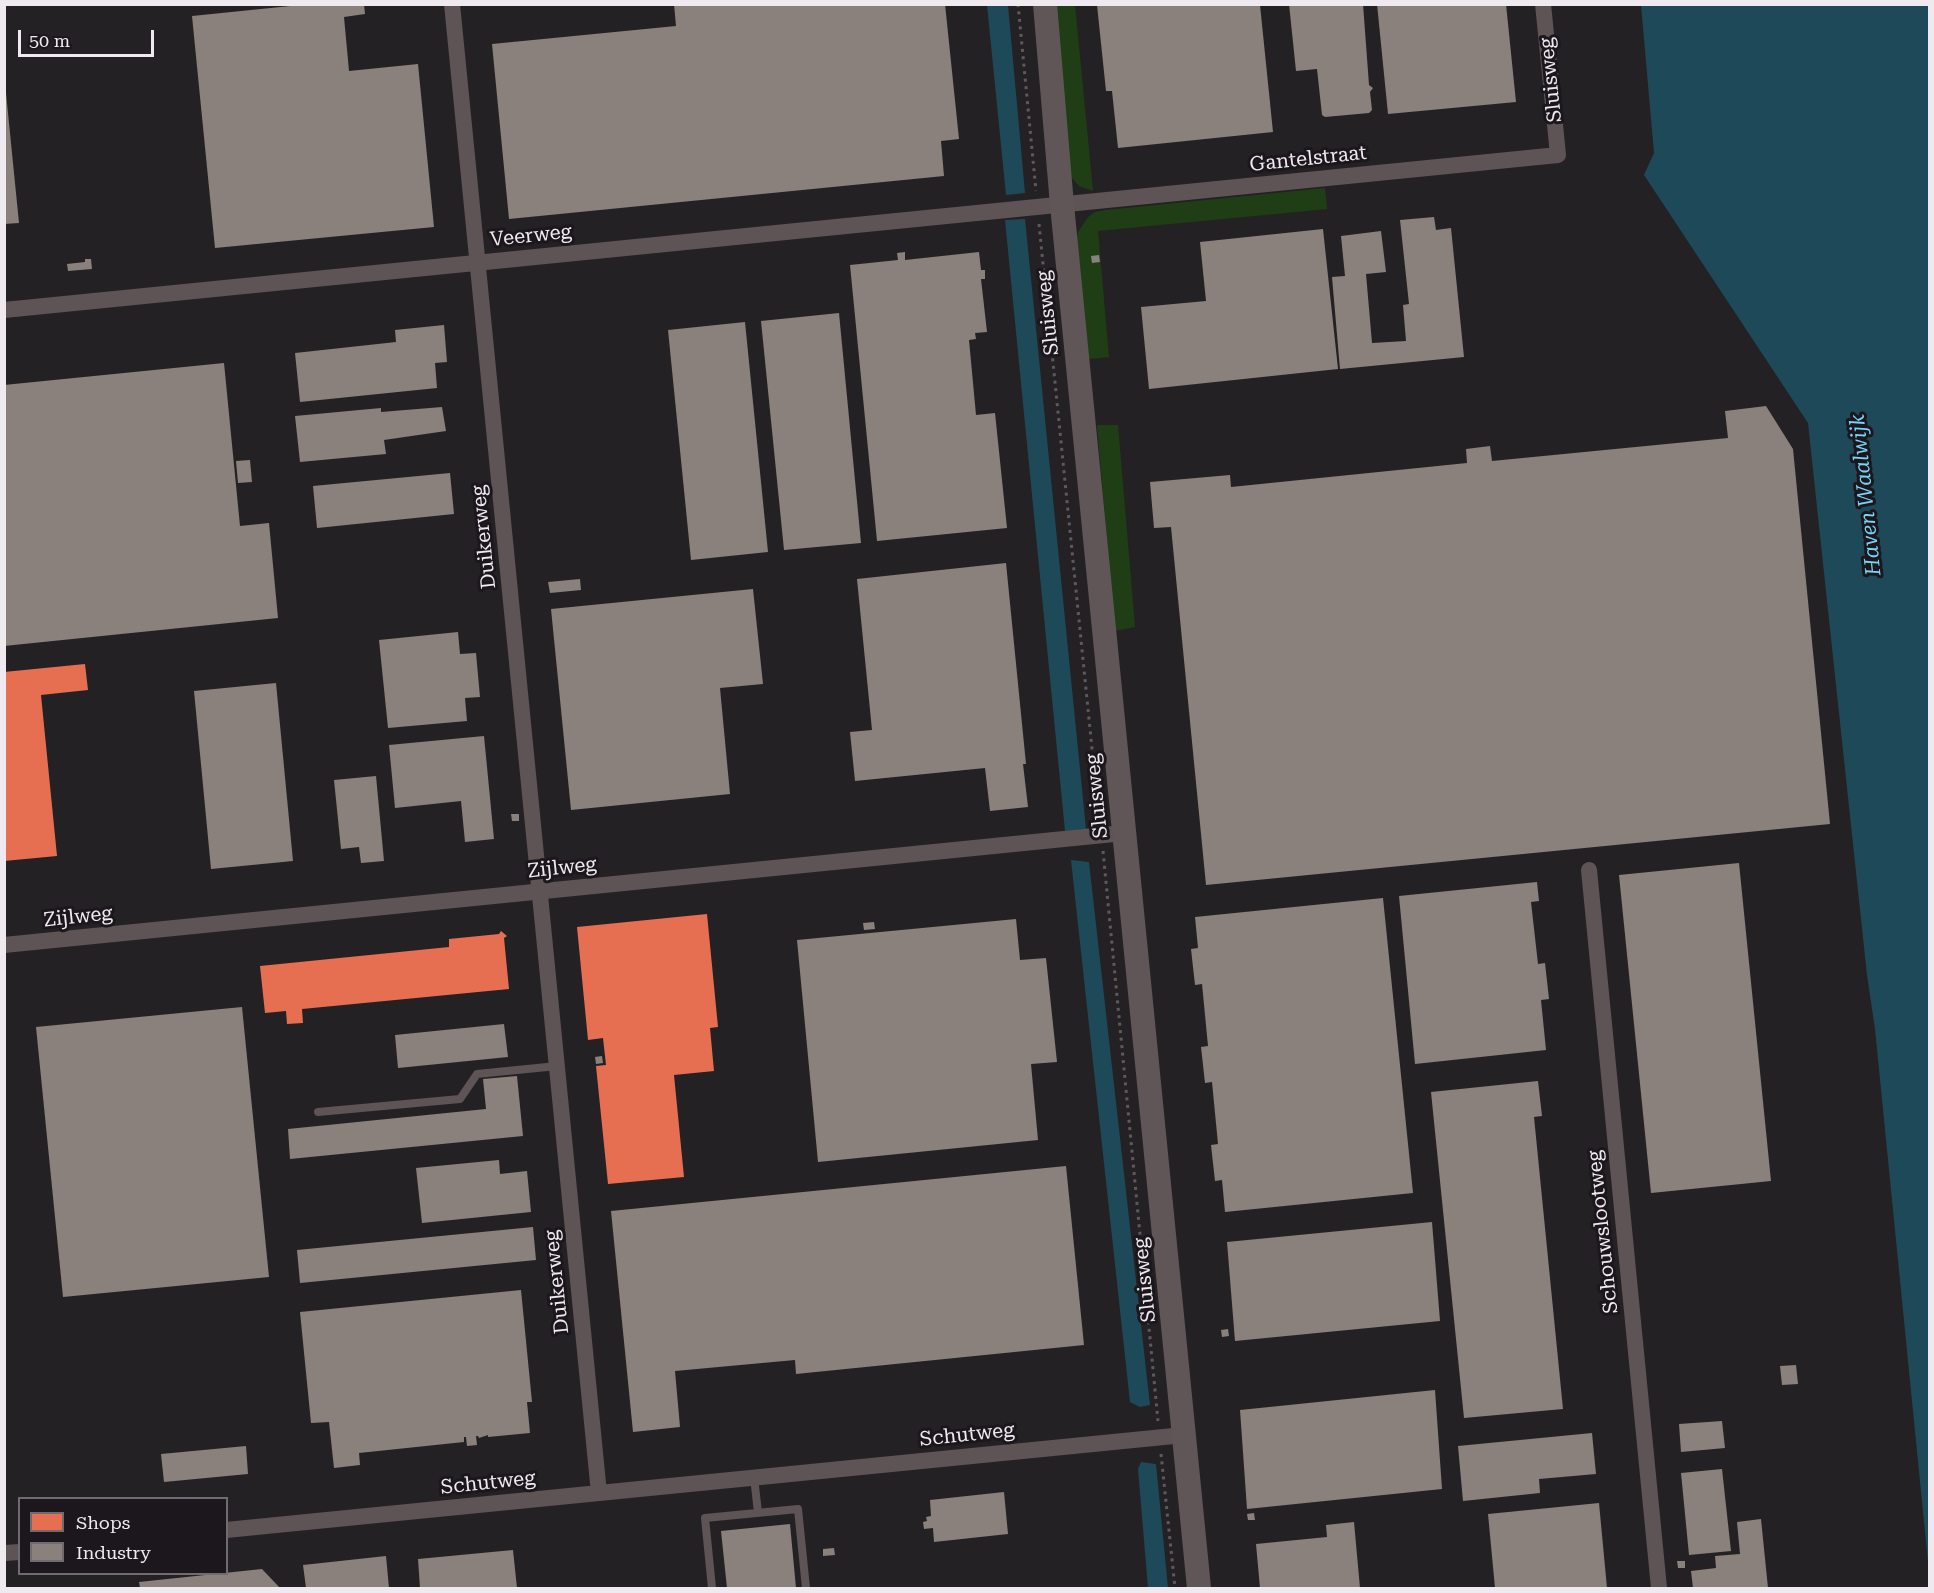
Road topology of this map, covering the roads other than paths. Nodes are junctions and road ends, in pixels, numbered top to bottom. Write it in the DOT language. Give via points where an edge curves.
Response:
graph roads {
  1 [pos="452,4"];
  2 [pos="1045,4"];
  3 [pos="1544,4"];
  4 [pos="1558,155"];
  5 [pos="1062,205"];
  6 [pos="478,262"];
  7 [pos="4,310"];
  8 [pos="1112,834"];
  9 [pos="1589,870"];
  10 [pos="540,891"];
  11 [pos="4,945"];
  12 [pos="557,1066"];
  13 [pos="318,1112"];
  14 [pos="1184,1435"];
  15 [pos="754,1477"];
  16 [pos="599,1493"];
  17 [pos="758,1513"];
  18 [pos="228,1530"];
  19 [pos="712,1588"];
  20 [pos="806,1588"];
  21 [pos="1199,1588"];
  22 [pos="1659,1588"];
  1 -- 6 [label="street, Duikerweg"];
  2 -- 5 [label="street, Sluisweg"];
  3 -- 4 [label="street, Sluisweg"];
  4 -- 5 [label="street, Gantelstraat"];
  5 -- 6 [label="street, Veerweg"];
  5 -- 8 [label="street, Sluisweg"];
  6 -- 7 [label="street, Veerweg"];
  6 -- 10 [label="street, Duikerweg"];
  8 -- 10 [label="street, Zijlweg"];
  8 -- 14 [label="street, Sluisweg"];
  9 -- 22 [label="street, Schouwslootweg"];
  10 -- 11 [label="street, Zijlweg"];
  10 -- 12 [label="street, Duikerweg"];
  12 -- 13 [label="lane" via="477,1074 460,1098"];
  12 -- 16 [label="street, Duikerweg"];
  14 -- 15 [label="street, Schutweg"];
  14 -- 21 [label="street, Sluisweg"];
  15 -- 16 [label="street, Schutweg"];
  15 -- 17 [label="lane"];
  16 -- 18 [label="street, Schutweg"];
  17 -- 19 [label="lane" via="705,1518"];
  17 -- 20 [label="lane" via="798,1509"];
}
